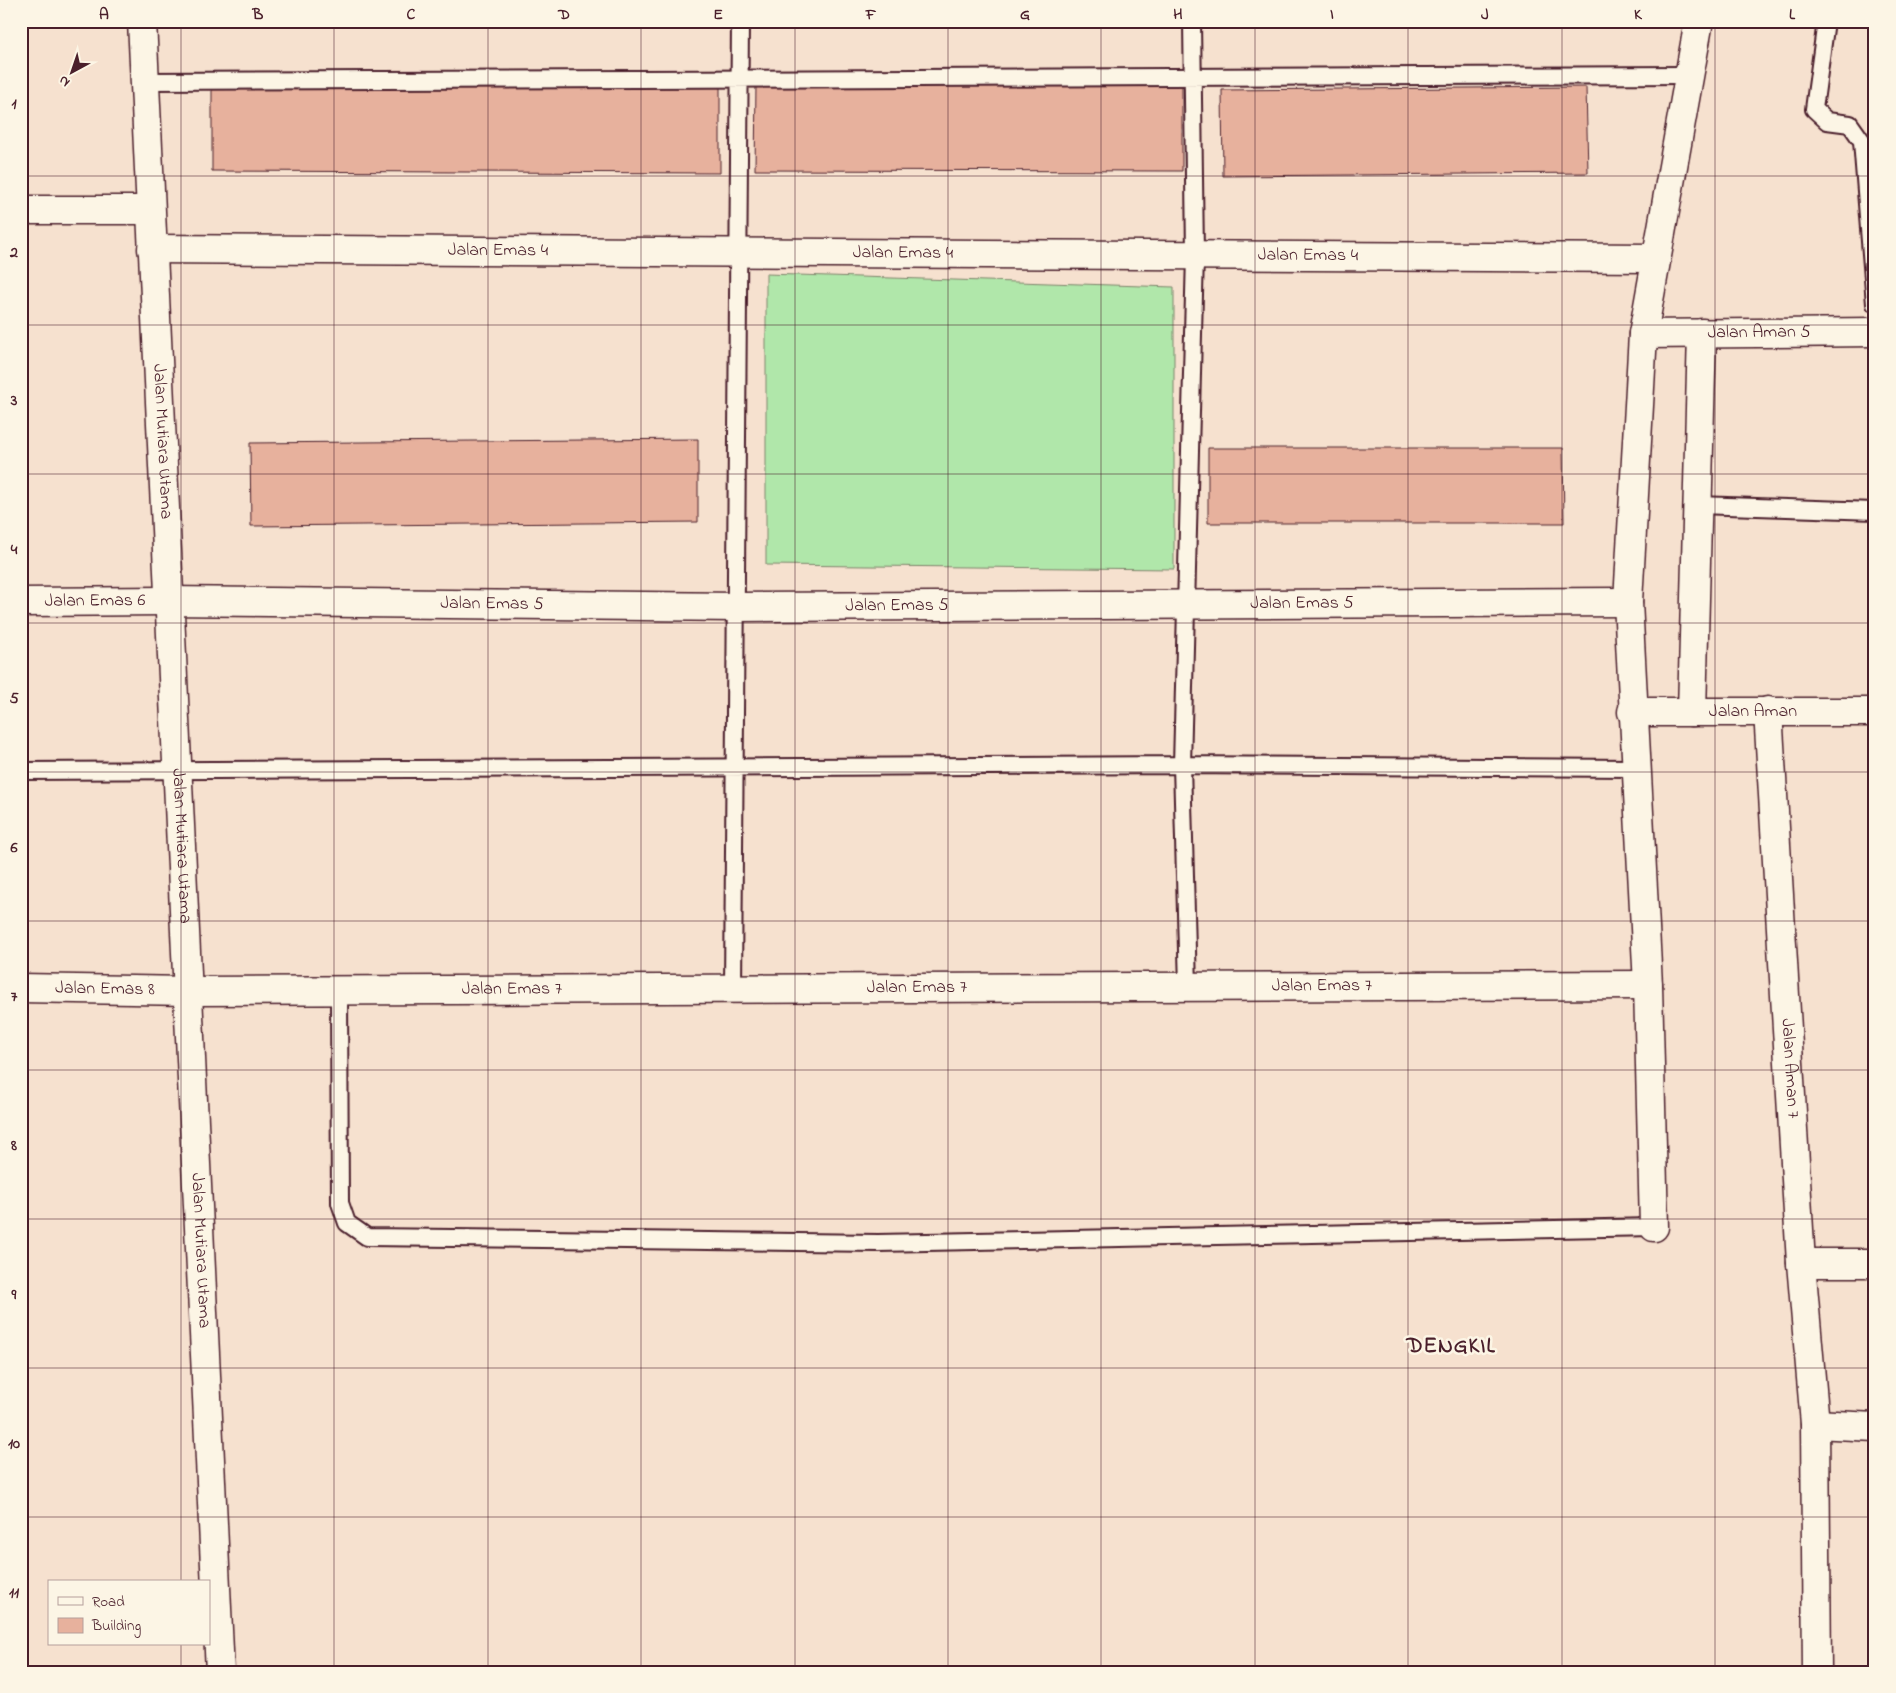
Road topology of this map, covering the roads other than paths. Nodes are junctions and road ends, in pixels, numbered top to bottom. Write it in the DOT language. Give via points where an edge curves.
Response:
graph roads {
  1 [pos="142,21"];
  2 [pos="740,21"];
  3 [pos="1192,21"];
  4 [pos="1699,21"];
  5 [pos="1826,21"];
  6 [pos="1689,75"];
  7 [pos="1192,77"];
  8 [pos="740,79"];
  9 [pos="145,81"];
  10 [pos="21,210"];
  11 [pos="150,210"];
  12 [pos="152,249"];
  13 [pos="740,252"];
  14 [pos="1195,255"];
  15 [pos="1655,258"];
  16 [pos="1875,304"];
  17 [pos="1875,332"];
  18 [pos="1702,333"];
  19 [pos="1643,334"];
  20 [pos="1698,505"];
  21 [pos="1875,511"];
  22 [pos="168,601"];
  23 [pos="21,602"];
  24 [pos="1628,602"];
  25 [pos="1186,605"];
  26 [pos="737,607"];
  27 [pos="1632,712"];
  28 [pos="1692,712"];
  29 [pos="1768,712"];
  30 [pos="1875,712"];
  31 [pos="1182,765"];
  32 [pos="735,768"];
  33 [pos="1635,768"];
  34 [pos="177,769"];
  35 [pos="21,771"];
  36 [pos="1648,985"];
  37 [pos="21,988"];
  38 [pos="1188,988"];
  39 [pos="733,990"];
  40 [pos="339,991"];
  41 [pos="188,992"];
  42 [pos="1654,1227"];
  43 [pos="1801,1263"];
  44 [pos="1875,1264"];
  45 [pos="1815,1424"];
  46 [pos="1875,1427"];
  47 [pos="220,1672"];
  48 [pos="1817,1672"];
  1 -- 9 [label="street, Jalan Mutiara Utama"];
  2 -- 8 [label="lane"];
  3 -- 7 [label="lane"];
  4 -- 6 [label="street"];
  5 -- 16 [label="lane" via="1814,109 1827,121 1850,124 1862,141"];
  6 -- 7 [label="lane"];
  6 -- 15 [label="street"];
  7 -- 8 [label="lane"];
  7 -- 14 [label="lane"];
  8 -- 9 [label="lane"];
  8 -- 13 [label="lane"];
  9 -- 11 [label="street, Jalan Mutiara Utama"];
  10 -- 11 [label="street"];
  11 -- 12 [label="street, Jalan Mutiara Utama"];
  12 -- 13 [label="street, Jalan Emas 4"];
  12 -- 22 [label="street, Jalan Mutiara Utama"];
  13 -- 14 [label="street, Jalan Emas 4"];
  13 -- 26 [label="lane"];
  14 -- 15 [label="street, Jalan Emas 4"];
  14 -- 25 [label="lane"];
  15 -- 19 [label="street"];
  17 -- 18 [label="street, Jalan Aman 5"];
  18 -- 19 [label="street, Jalan Aman 5"];
  18 -- 20 [label="street"];
  19 -- 24 [label="street"];
  20 -- 21 [label="lane"];
  20 -- 28 [label="street"];
  22 -- 23 [label="street, Jalan Emas 6"];
  22 -- 26 [label="street, Jalan Emas 5"];
  22 -- 34 [label="street, Jalan Mutiara Utama"];
  24 -- 25 [label="street, Jalan Emas 5"];
  24 -- 27 [label="street"];
  25 -- 26 [label="street, Jalan Emas 5"];
  25 -- 31 [label="lane"];
  26 -- 32 [label="lane"];
  27 -- 28 [label="street, Jalan Aman"];
  27 -- 33 [label="street"];
  28 -- 29 [label="street, Jalan Aman"];
  29 -- 30 [label="street, Jalan Aman"];
  29 -- 43 [label="street, Jalan Aman 7"];
  31 -- 32 [label="lane"];
  31 -- 33 [label="lane"];
  31 -- 38 [label="lane"];
  32 -- 34 [label="lane"];
  32 -- 39 [label="lane"];
  33 -- 36 [label="street"];
  34 -- 35 [label="lane"];
  34 -- 41 [label="street, Jalan Mutiara Utama"];
  36 -- 38 [label="street, Jalan Emas 7"];
  36 -- 42 [label="street"];
  37 -- 41 [label="street, Jalan Emas 8"];
  38 -- 39 [label="street, Jalan Emas 7"];
  39 -- 40 [label="street, Jalan Emas 7"];
  40 -- 41 [label="street, Jalan Emas 7"];
  40 -- 42 [label="lane" via="340,1203 347,1223 367,1237 878,1243"];
  41 -- 47 [label="street, Jalan Mutiara Utama"];
  43 -- 44 [label="street"];
  43 -- 45 [label="street, Jalan Aman 7"];
  45 -- 46 [label="street"];
  45 -- 48 [label="street, Jalan Aman 7"];
}
